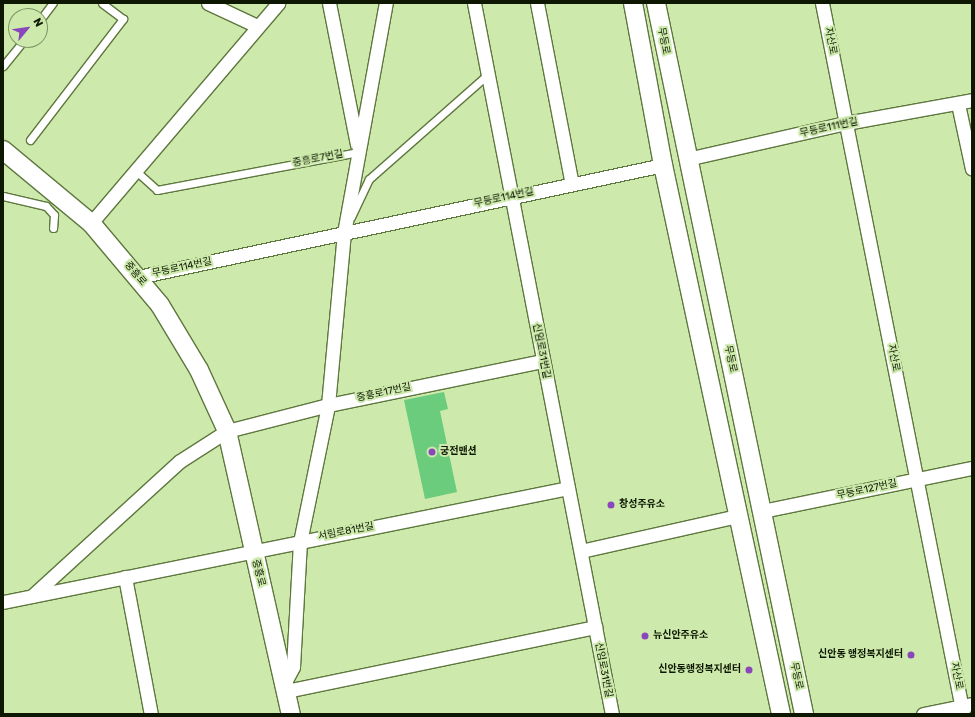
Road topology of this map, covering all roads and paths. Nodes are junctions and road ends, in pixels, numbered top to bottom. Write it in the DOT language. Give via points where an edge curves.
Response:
graph roads {
  1 [pos="102,3"];
  2 [pos="208,3"];
  3 [pos="278,3"];
  4 [pos="329,3"];
  5 [pos="386,3"];
  6 [pos="474,3"];
  7 [pos="537,3"];
  8 [pos="633,3"];
  9 [pos="656,3"];
  10 [pos="822,3"];
  11 [pos="257,26"];
  12 [pos="18,48"];
  13 [pos="3,66"];
  14 [pos="488,74"];
  15 [pos="972,100"];
  16 [pos="958,104"];
  17 [pos="846,123"];
  18 [pos="30,140"];
  19 [pos="3,150"];
  20 [pos="358,152"];
  21 [pos="687,160"];
  22 [pos="664,165"];
  23 [pos="972,168"];
  24 [pos="136,171"];
  25 [pos="572,184"];
  26 [pos="3,196"];
  27 [pos="512,196"];
  28 [pos="91,223"];
  29 [pos="53,228"];
  30 [pos="344,233"];
  31 [pos="138,277"];
  32 [pos="543,361"];
  33 [pos="328,405"];
  34 [pos="227,431"];
  35 [pos="972,468"];
  36 [pos="917,479"];
  37 [pos="568,488"];
  38 [pos="762,512"];
  39 [pos="737,516"];
  40 [pos="300,542"];
  41 [pos="253,551"];
  42 [pos="581,551"];
  43 [pos="125,577"];
  44 [pos="32,596"];
  45 [pos="3,602"];
  46 [pos="595,627"];
  47 [pos="285,686"];
  48 [pos="966,708"];
  49 [pos="151,714"];
  50 [pos="291,714"];
  51 [pos="612,714"];
  52 [pos="781,714"];
  53 [pos="804,714"];
  54 [pos="923,714"];
  1 -- 18 [label="lane" via="123,19"];
  2 -- 11 [label="street"];
  3 -- 11 [label="street"];
  4 -- 20 [label="street"];
  5 -- 20 [label="street"];
  6 -- 14 [label="street, 신임로31번길"];
  7 -- 25 [label="street"];
  8 -- 22 [label="street"];
  9 -- 21 [label="street, 무등로"];
  10 -- 17 [label="street, 자산로"];
  11 -- 24 [label="street"];
  12 -- 13 [label="lane"];
  14 -- 27 [label="street, 신임로31번길"];
  14 -- 30 [label="lane" via="369,179"];
  15 -- 16 [label="street, 무등로111번길"];
  16 -- 17 [label="street, 무등로111번길"];
  16 -- 23 [label="street"];
  17 -- 21 [label="street, 무등로111번길"];
  17 -- 36 [label="street, 자산로"];
  19 -- 28 [label="street, 중흥로"];
  20 -- 24 [label="lane, 중흥로7번길" via="157,190"];
  20 -- 30 [label="street"];
  21 -- 38 [label="street, 무등로"];
  22 -- 25 [label="street, 무등로114번길"];
  22 -- 39 [label="street"];
  24 -- 28 [label="street"];
  25 -- 27 [label="street, 무등로114번길"];
  26 -- 29 [label="lane" via="46,206 54,215"];
  27 -- 30 [label="street, 무등로114번길"];
  27 -- 32 [label="street, 신임로31번길"];
  28 -- 31 [label="street, 중흥로"];
  30 -- 31 [label="street, 무등로114번길"];
  30 -- 33 [label="street"];
  31 -- 34 [label="street, 중흥로" via="184,342"];
  32 -- 33 [label="street, 중흥로17번길"];
  32 -- 37 [label="street, 신임로31번길"];
  33 -- 34 [label="street, 중흥로17번길"];
  33 -- 40 [label="street"];
  34 -- 41 [label="street, 중흥로"];
  34 -- 44 [label="street" via="180,461"];
  35 -- 36 [label="street, 무등로127번길"];
  36 -- 38 [label="street, 무등로127번길"];
  36 -- 48 [label="street, 자산로"];
  37 -- 40 [label="street, 서림로81번길"];
  37 -- 42 [label="street, 신임로31번길"];
  38 -- 53 [label="street, 무등로"];
  39 -- 42 [label="street"];
  39 -- 52 [label="street"];
  40 -- 41 [label="street, 서림로81번길"];
  40 -- 47 [label="street" via="293,667"];
  41 -- 43 [label="street, 서림로81번길"];
  41 -- 47 [label="street, 중흥로"];
  42 -- 46 [label="street, 신임로31번길"];
  43 -- 44 [label="street, 서림로81번길"];
  43 -- 49 [label="street"];
  44 -- 45 [label="street, 서림로81번길"];
  46 -- 47 [label="street" via="434,660"];
  46 -- 51 [label="street, 신임로31번길"];
  47 -- 50 [label="street, 중흥로"];
  48 -- 54 [label="street"];
}
